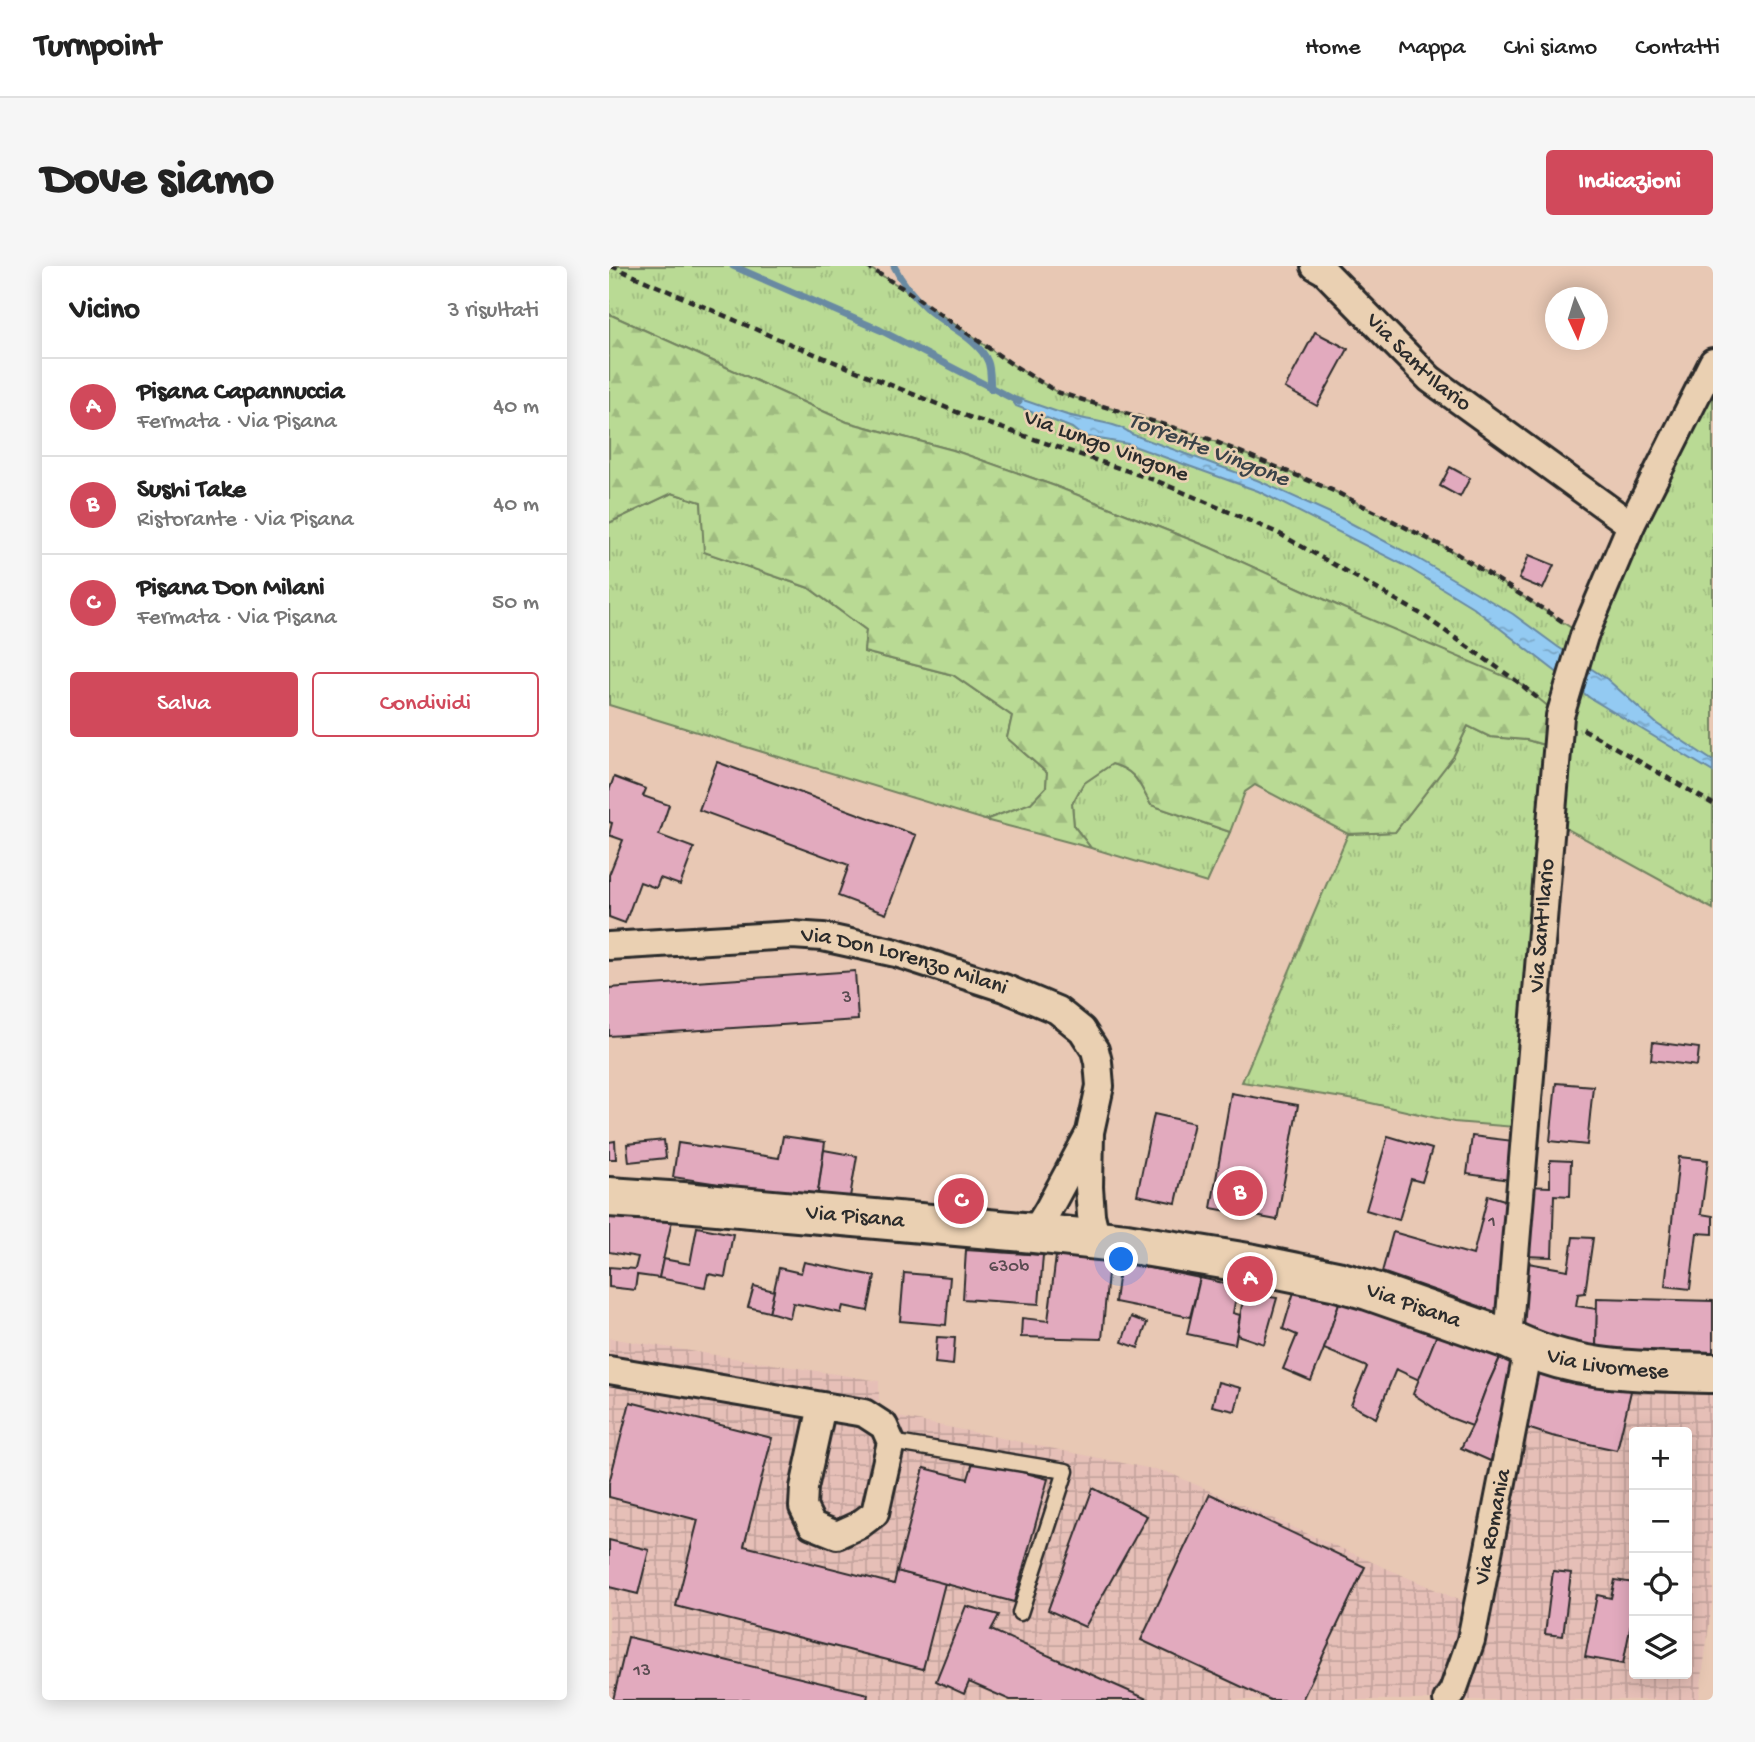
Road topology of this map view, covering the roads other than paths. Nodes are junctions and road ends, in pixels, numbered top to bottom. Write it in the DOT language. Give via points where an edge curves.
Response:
graph roads {
  1 [pos="1315,266"];
  2 [pos="1713,362"];
  3 [pos="1631,525"];
  4 [pos="609,946"];
  5 [pos="1090,1132"];
  6 [pos="609,1198"];
  7 [pos="1034,1233"];
  8 [pos="1097,1240"];
  9 [pos="1518,1344"];
  10 [pos="609,1370"];
  11 [pos="1713,1373"];
  12 [pos="822,1406"];
  13 [pos="891,1442"];
  14 [pos="1020,1613"];
  15 [pos="1447,1700"];
  1 -- 3 [label="street, Via Sant'Ilario" via="1430,379"];
  2 -- 3 [label="street, Via Sant'Ilario"];
  3 -- 9 [label="street, Via Sant'Ilario" via="1584,636 1560,716"];
  4 -- 5 [label="street, Via Don Lorenzo Milani" via="823,937 896,953 1004,988 1058,1010 1090,1040 1100,1086"];
  5 -- 7 [label="street, Via Don Lorenzo Milani"];
  5 -- 8 [label="street, Via Don Lorenzo Milani" via="1089,1201"];
  6 -- 7 [label="main road, Via Pisana"];
  7 -- 8 [label="main road, Via Pisana"];
  8 -- 9 [label="main road, Via Pisana" via="1308,1274 1368,1290"];
  9 -- 11 [label="main road, Via Livornese" via="1568,1362 1606,1368"];
  9 -- 15 [label="street, Via Romania" via="1471,1640"];
  10 -- 12 [label="street"];
  12 -- 13 [label="street" via="864,1413 884,1426"];
  12 -- 13 [label="street" via="803,1488 803,1507 811,1525 837,1535 875,1513"];
  13 -- 14 [label="lane" via="1066,1471"];
}
